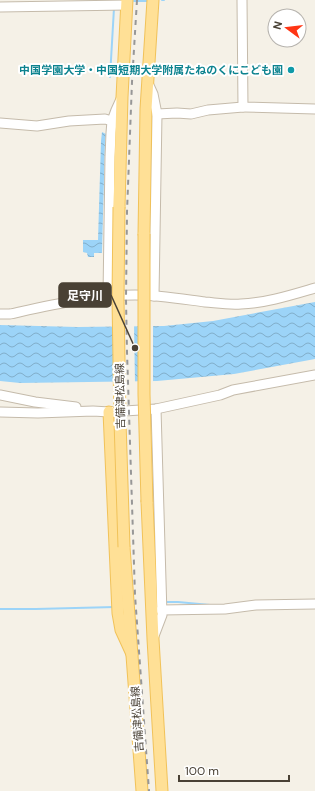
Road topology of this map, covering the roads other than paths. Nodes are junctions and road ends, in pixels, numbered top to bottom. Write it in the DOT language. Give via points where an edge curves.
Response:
graph roads {
  1 [pos="153,0"];
  2 [pos="242,0"];
  3 [pos="120,4"];
  4 [pos="0,7"];
  5 [pos="148,83"];
  6 [pos="122,98"];
  7 [pos="243,107"];
  8 [pos="315,109"];
  9 [pos="157,114"];
  10 [pos="112,121"];
  11 [pos="0,124"];
  12 [pos="315,288"];
  13 [pos="108,296"];
  14 [pos="154,296"];
  15 [pos="0,314"];
  16 [pos="315,375"];
  17 [pos="0,395"];
  18 [pos="156,409"];
  19 [pos="93,411"];
  20 [pos="0,412"];
  21 [pos="109,412"];
  22 [pos="315,604"];
  23 [pos="162,610"];
  24 [pos="152,639"];
  25 [pos="132,654"];
  26 [pos="142,791"];
  27 [pos="162,791"];
  1 -- 5 [label="main road, 吉備津松島線"];
  2 -- 7 [label="street"];
  3 -- 4 [label="street"];
  3 -- 6 [label="main road, 吉備津松島線"];
  5 -- 9 [label="street"];
  5 -- 24 [label="main road, 吉備津松島線, bridge" via="144,378"];
  6 -- 10 [label="street"];
  6 -- 25 [label="main road, 吉備津松島線, bridge" via="118,314 124,547"];
  7 -- 8 [label="street"];
  7 -- 9 [label="street" via="192,114"];
  9 -- 14 [label="street"];
  10 -- 11 [label="street" via="70,121 37,126"];
  10 -- 13 [label="street"];
  12 -- 14 [label="street" via="264,302 240,304"];
  13 -- 14 [label="street"];
  13 -- 15 [label="street"];
  16 -- 18 [label="street" via="232,390"];
  17 -- 19 [label="street" via="76,406"];
  18 -- 21 [label="street"];
  18 -- 23 [label="street"];
  19 -- 20 [label="street"];
  19 -- 21 [label="street"];
  21 -- 25 [label="main road" via="118,613"];
  22 -- 23 [label="street"];
  23 -- 24 [label="street"];
  24 -- 27 [label="main road, 吉備津松島線"];
  25 -- 26 [label="main road, 吉備津松島線"];
}
